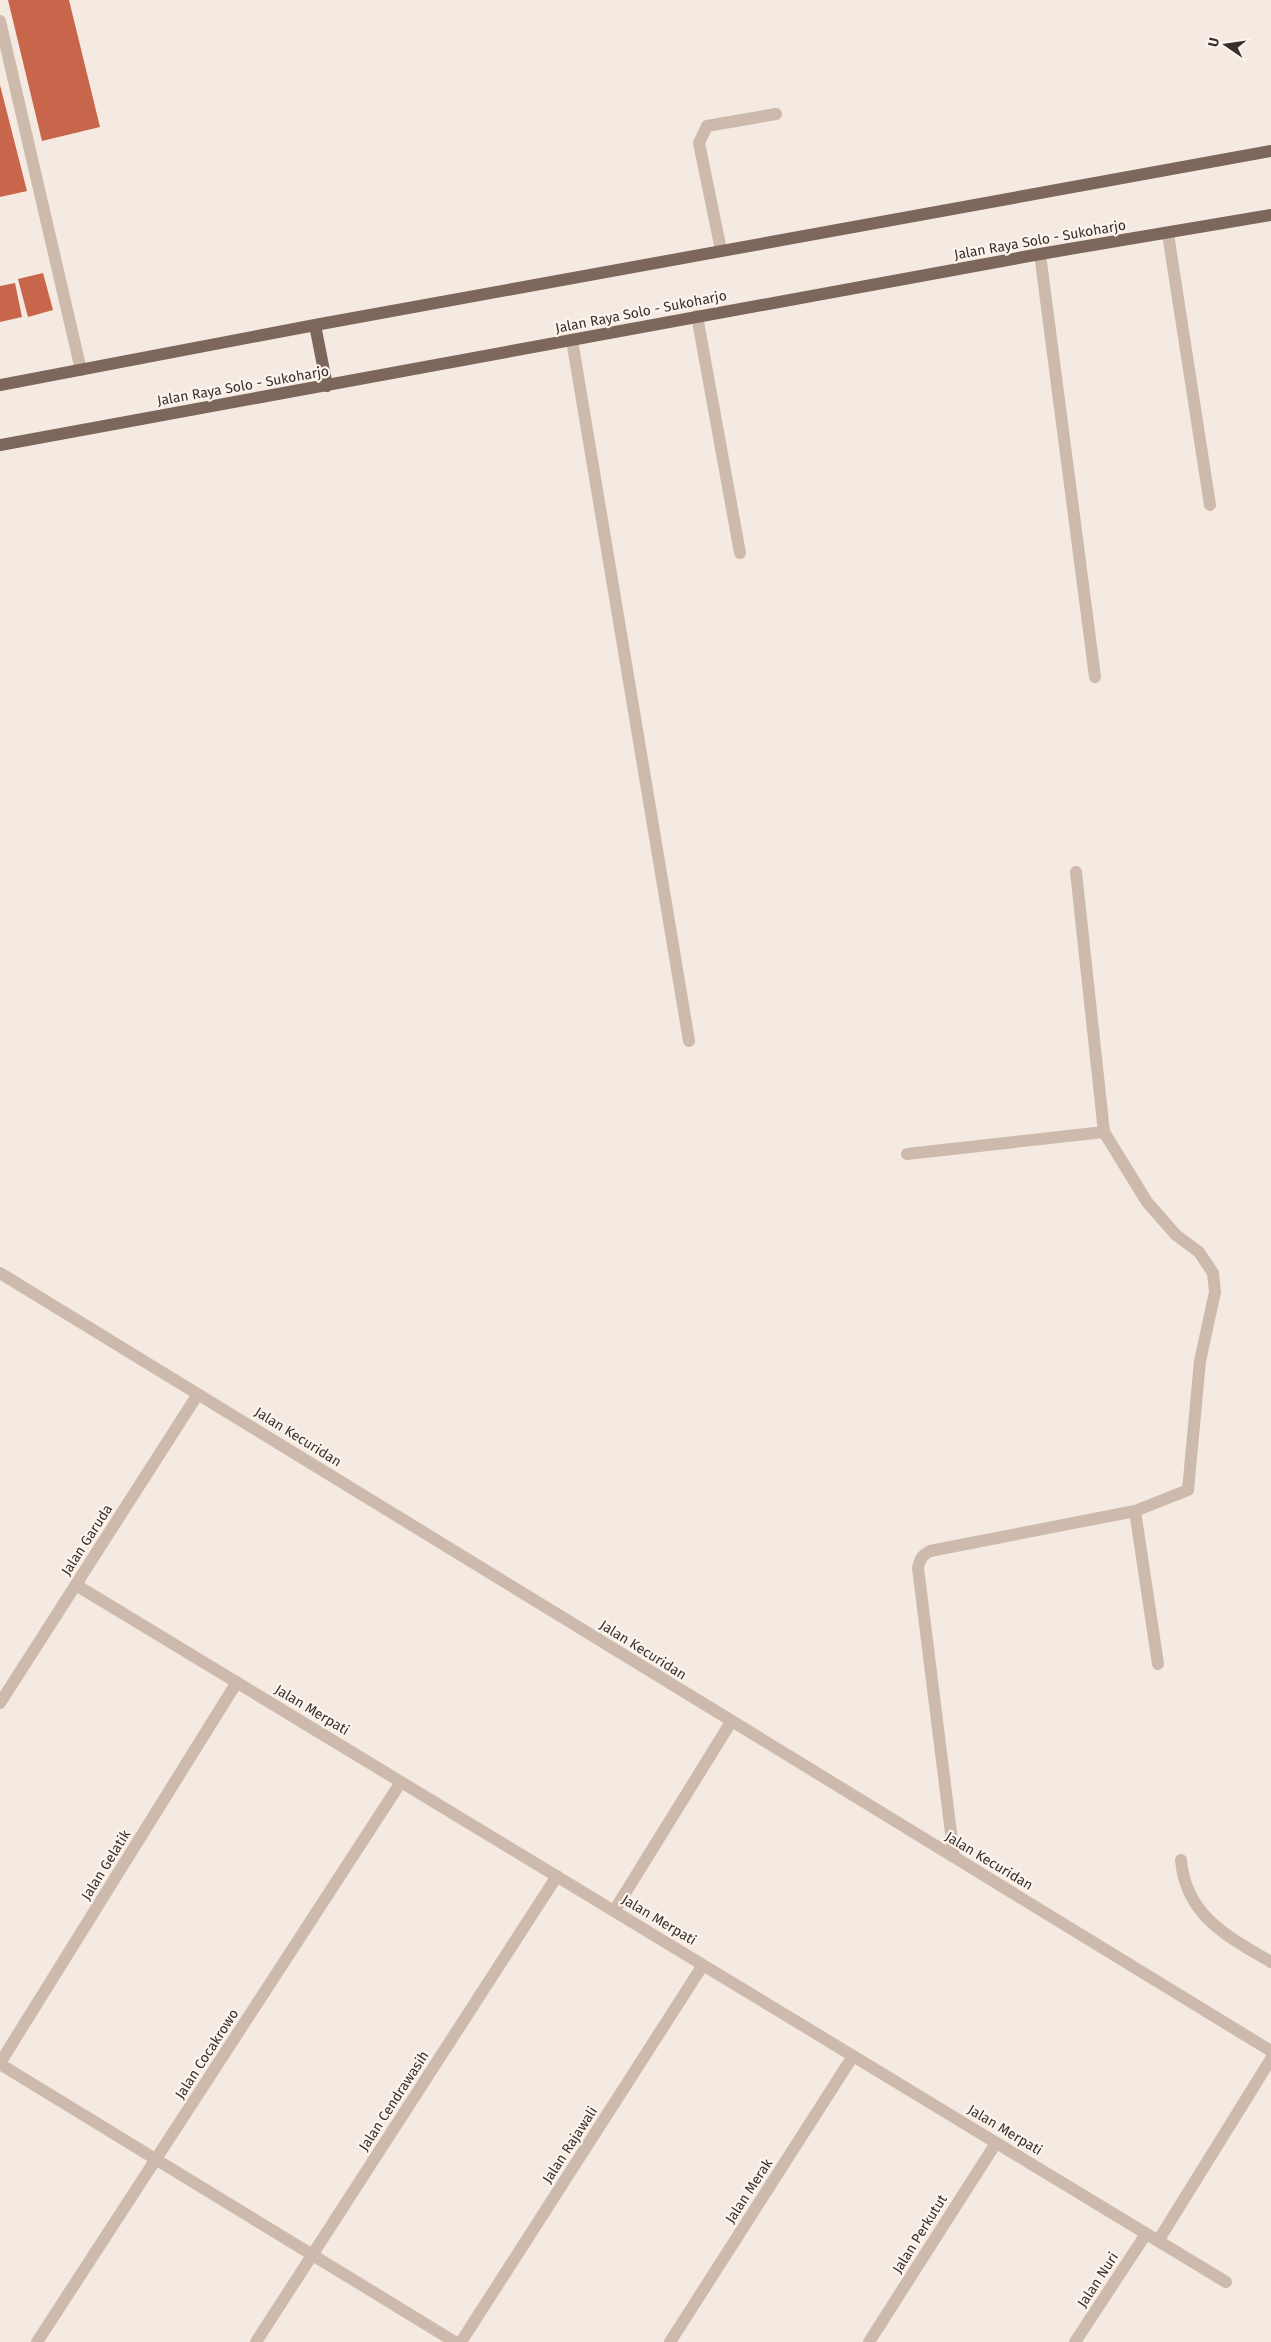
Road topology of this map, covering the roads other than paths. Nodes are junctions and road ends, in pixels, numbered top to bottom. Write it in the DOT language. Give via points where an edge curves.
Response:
graph roads {
  1 [pos="0,20"];
  2 [pos="776,114"];
  3 [pos="1271,151"];
  4 [pos="1271,215"];
  5 [pos="1168,234"];
  6 [pos="721,250"];
  7 [pos="1040,254"];
  8 [pos="697,316"];
  9 [pos="315,325"];
  10 [pos="572,340"];
  11 [pos="81,370"];
  12 [pos="0,385"];
  13 [pos="327,386"];
  14 [pos="0,445"];
  15 [pos="1210,505"];
  16 [pos="740,553"];
  17 [pos="1095,677"];
  18 [pos="1076,872"];
  19 [pos="690,1041"];
  20 [pos="1104,1132"];
  21 [pos="907,1154"];
  22 [pos="0,1272"];
  23 [pos="198,1394"];
  24 [pos="1135,1511"];
  25 [pos="76,1585"];
  26 [pos="1158,1664"];
  27 [pos="238,1682"];
  28 [pos="0,1703"];
  29 [pos="732,1722"];
  30 [pos="401,1782"];
  31 [pos="954,1857"];
  32 [pos="1181,1860"];
  33 [pos="557,1876"];
  34 [pos="614,1911"];
  35 [pos="1271,1962"];
  36 [pos="703,1965"];
  37 [pos="1271,2051"];
  38 [pos="853,2056"];
  39 [pos="1271,2059"];
  40 [pos="0,2064"];
  41 [pos="996,2142"];
  42 [pos="156,2159"];
  43 [pos="1146,2234"];
  44 [pos="1158,2241"];
  45 [pos="313,2255"];
  46 [pos="1226,2282"];
  47 [pos="36,2342"];
  48 [pos="256,2342"];
  49 [pos="454,2342"];
  50 [pos="461,2342"];
  51 [pos="670,2342"];
  52 [pos="869,2342"];
  53 [pos="1076,2342"];
  1 -- 11 [label="street"];
  2 -- 6 [label="street" via="706,126 698,143"];
  3 -- 6 [label="main road"];
  4 -- 5 [label="main road, Jalan Raya Solo - Sukoharjo"];
  5 -- 7 [label="main road, Jalan Raya Solo - Sukoharjo"];
  5 -- 15 [label="street"];
  6 -- 9 [label="main road"];
  7 -- 8 [label="main road, Jalan Raya Solo - Sukoharjo"];
  7 -- 17 [label="street"];
  8 -- 10 [label="main road, Jalan Raya Solo - Sukoharjo"];
  8 -- 16 [label="street"];
  9 -- 11 [label="main road"];
  9 -- 13 [label="main road"];
  10 -- 13 [label="main road, Jalan Raya Solo - Sukoharjo"];
  10 -- 19 [label="street"];
  11 -- 12 [label="main road"];
  13 -- 14 [label="main road, Jalan Raya Solo - Sukoharjo"];
  18 -- 20 [label="street"];
  20 -- 21 [label="street"];
  20 -- 24 [label="street" via="1146,1202 1176,1235 1199,1252 1213,1273 1215,1292 1200,1361 1188,1490"];
  22 -- 23 [label="street, Jalan Kecuridan"];
  23 -- 25 [label="street, Jalan Garuda"];
  23 -- 29 [label="street, Jalan Kecuridan"];
  24 -- 26 [label="street"];
  24 -- 31 [label="street" via="930,1551 919,1562"];
  25 -- 27 [label="street, Jalan Merpati"];
  25 -- 28 [label="street, Jalan Garuda"];
  27 -- 30 [label="street, Jalan Merpati"];
  27 -- 40 [label="street, Jalan Gelatik"];
  29 -- 31 [label="street, Jalan Kecuridan"];
  29 -- 34 [label="street"];
  30 -- 33 [label="street, Jalan Merpati"];
  30 -- 42 [label="street, Jalan Cocakrowo"];
  31 -- 37 [label="street, Jalan Kecuridan"];
  32 -- 35 [label="street" via="1189,1897 1213,1926"];
  33 -- 34 [label="street, Jalan Merpati"];
  33 -- 45 [label="street, Jalan Cendrawasih"];
  34 -- 36 [label="street, Jalan Merpati"];
  36 -- 38 [label="street, Jalan Merpati"];
  36 -- 50 [label="street, Jalan Rajawali"];
  38 -- 41 [label="street, Jalan Merpati"];
  38 -- 51 [label="street, Jalan Merak"];
  39 -- 44 [label="street"];
  40 -- 42 [label="street"];
  41 -- 43 [label="street, Jalan Merpati"];
  41 -- 52 [label="street, Jalan Perkutut"];
  42 -- 45 [label="street"];
  42 -- 47 [label="street, Jalan Cocakrowo"];
  43 -- 44 [label="street, Jalan Merpati"];
  43 -- 53 [label="street, Jalan Nuri"];
  44 -- 46 [label="street, Jalan Merpati"];
  45 -- 48 [label="street, Jalan Cendrawasih"];
  45 -- 49 [label="street"];
}
